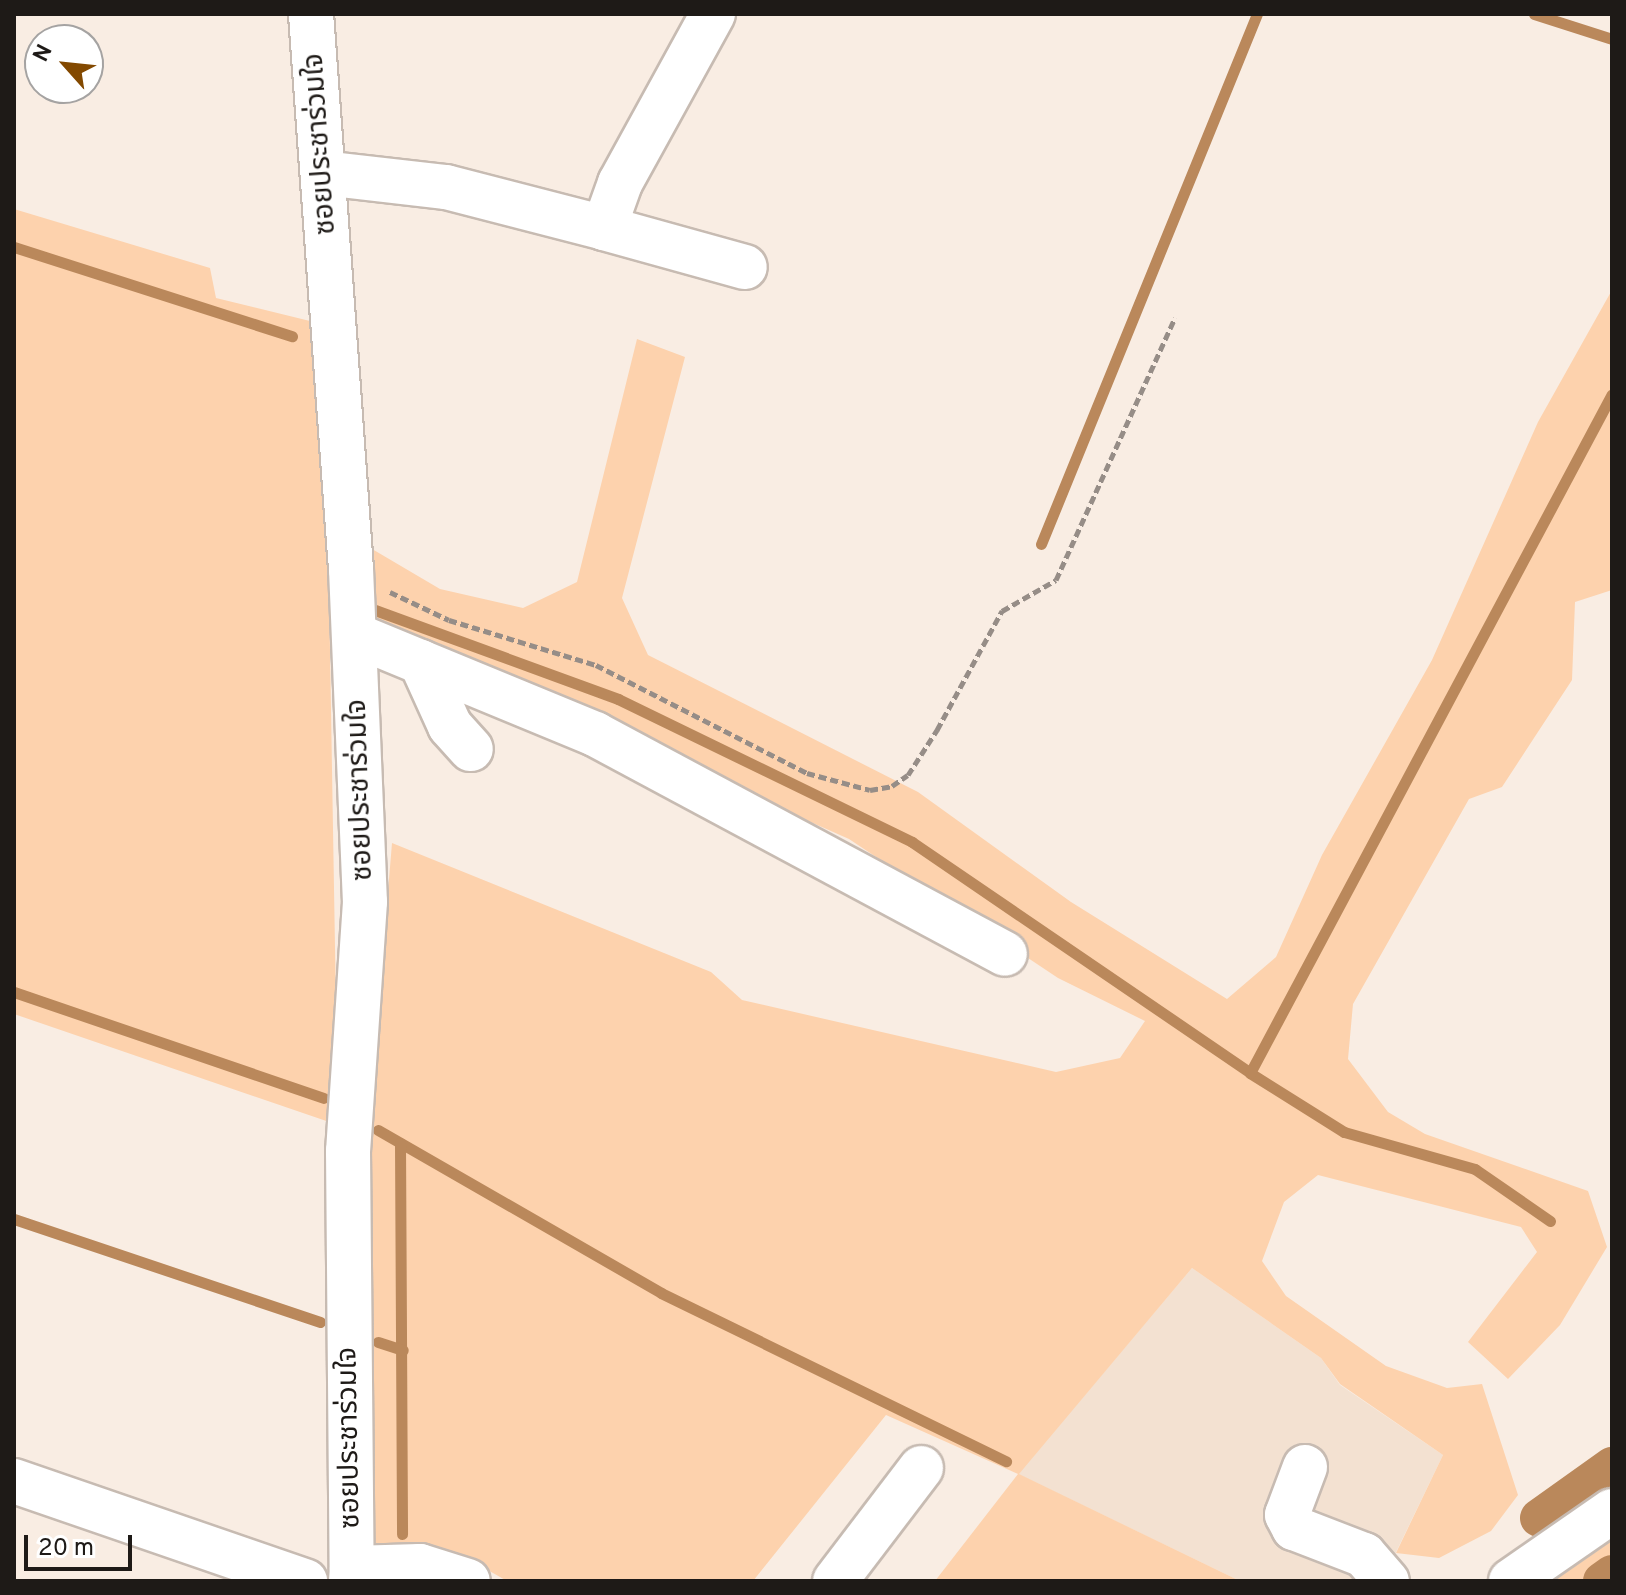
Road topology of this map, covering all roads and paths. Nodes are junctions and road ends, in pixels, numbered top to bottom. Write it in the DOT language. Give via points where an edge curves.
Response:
graph roads {
  1 [pos="311,14"];
  2 [pos="713,14"];
  3 [pos="323,173"];
  4 [pos="604,228"];
  5 [pos="745,267"];
  6 [pos="1175,318"];
  7 [pos="351,569"];
  8 [pos="355,635"];
  9 [pos="421,662"];
  10 [pos="471,749"];
  11 [pos="1005,954"];
  12 [pos="1305,1467"];
  13 [pos="921,1468"];
  14 [pos="14,1481"];
  15 [pos="1612,1511"];
  16 [pos="352,1574"];
  17 [pos="305,1581"];
  18 [pos="468,1581"];
  19 [pos="835,1581"];
  20 [pos="1387,1581"];
  21 [pos="1511,1581"];
  1 -- 3 [label="street, ซอยประชาร่วมใจ"];
  2 -- 4 [label="street" via="627,169"];
  3 -- 4 [label="street" via="446,187"];
  3 -- 7 [label="street, ซอยประชาร่วมใจ"];
  4 -- 5 [label="street"];
  6 -- 7 [label="path" via="1056,580 1002,611 937,730 908,775 892,786 870,790 807,773 596,665 449,620"];
  7 -- 8 [label="street, ซอยประชาร่วมใจ"];
  8 -- 9 [label="street"];
  8 -- 16 [label="street, ซอยประชาร่วมใจ" via="365,902 348,1151"];
  9 -- 10 [label="street" via="450,726"];
  9 -- 11 [label="street" via="595,734"];
  12 -- 20 [label="street" via="1287,1515 1294,1528 1364,1555"];
  13 -- 19 [label="street"];
  14 -- 17 [label="street"];
  15 -- 21 [label="street"];
  16 -- 18 [label="street" via="420,1566"];
}
